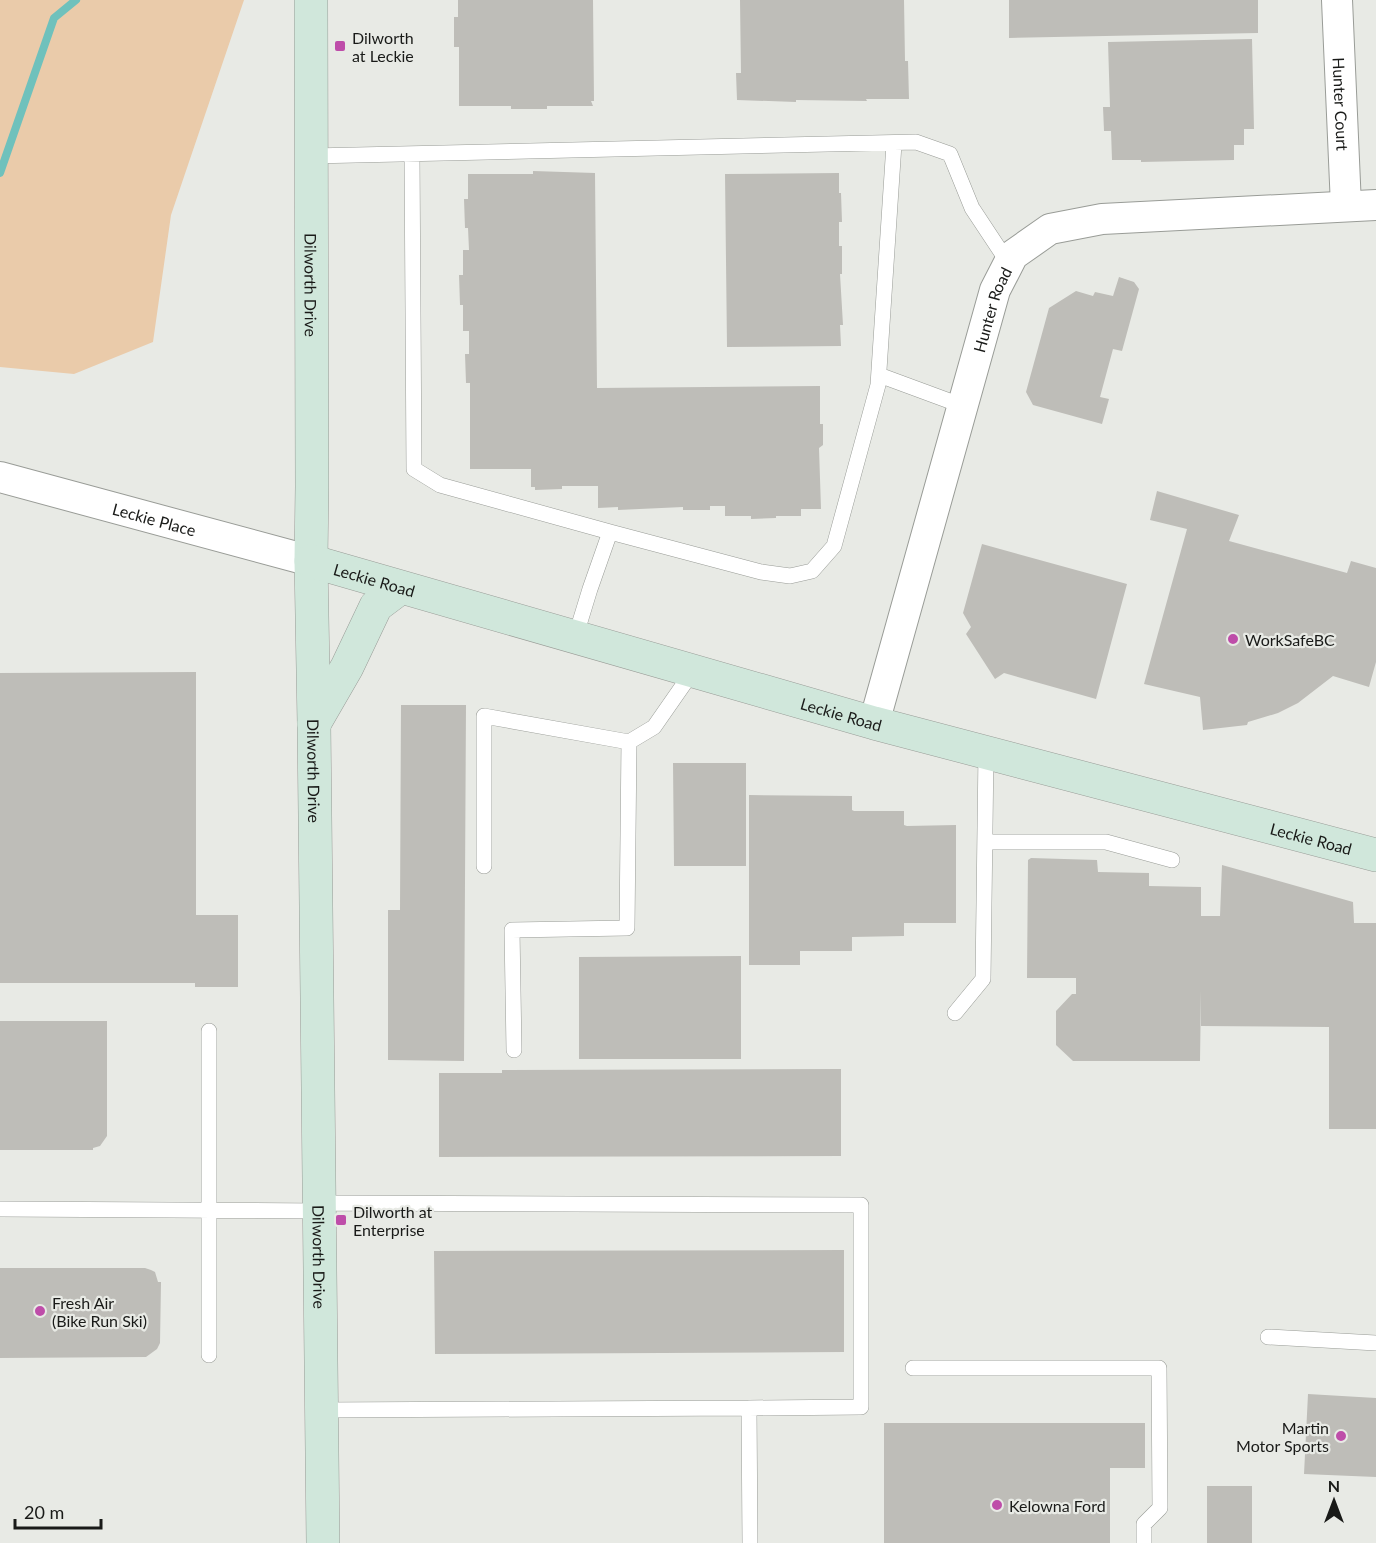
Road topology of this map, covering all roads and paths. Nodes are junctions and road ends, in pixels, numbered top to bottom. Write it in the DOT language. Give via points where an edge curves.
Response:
graph roads {
  1 [pos="311,0"];
  2 [pos="1337,0"];
  3 [pos="894,144"];
  4 [pos="412,155"];
  5 [pos="312,156"];
  6 [pos="1376,205"];
  7 [pos="1346,206"];
  8 [pos="1009,264"];
  9 [pos="879,375"];
  10 [pos="963,406"];
  11 [pos="0,477"];
  12 [pos="610,532"];
  13 [pos="311,561"];
  14 [pos="400,588"];
  15 [pos="575,638"];
  16 [pos="693,671"];
  17 [pos="874,723"];
  18 [pos="314,724"];
  19 [pos="629,742"];
  20 [pos="986,752"];
  21 [pos="985,842"];
  22 [pos="1376,855"];
  23 [pos="1172,860"];
  24 [pos="484,866"];
  25 [pos="955,1013"];
  26 [pos="209,1031"];
  27 [pos="514,1050"];
  28 [pos="320,1207"];
  29 [pos="0,1209"];
  30 [pos="209,1211"];
  31 [pos="1268,1337"];
  32 [pos="1376,1343"];
  33 [pos="209,1355"];
  34 [pos="913,1368"];
  35 [pos="749,1408"];
  36 [pos="322,1410"];
  37 [pos="323,1543"];
  38 [pos="750,1543"];
  39 [pos="1144,1543"];
  1 -- 5 [label="main road, Dilworth Drive"];
  2 -- 7 [label="street, Hunter Court"];
  3 -- 4 [label="lane"];
  3 -- 8 [label="lane" via="916,142 950,154 972,208"];
  3 -- 9 [label="lane"];
  4 -- 5 [label="lane"];
  4 -- 12 [label="lane" via="414,469 440,485"];
  5 -- 13 [label="main road, Dilworth Drive"];
  6 -- 7 [label="street, Hunter Road"];
  7 -- 8 [label="street, Hunter Road" via="1102,219 1050,229 1013,255"];
  8 -- 10 [label="street, Hunter Road" via="995,290"];
  9 -- 10 [label="lane"];
  9 -- 12 [label="lane" via="834,546 812,571 790,576 761,572"];
  10 -- 17 [label="street, Hunter Road"];
  11 -- 13 [label="street, Leckie Place"];
  12 -- 15 [label="lane"];
  13 -- 14 [label="main road, Leckie Road"];
  13 -- 18 [label="main road, Dilworth Drive"];
  14 -- 15 [label="main road, Leckie Road"];
  14 -- 18 [label="main road" via="376,606"];
  15 -- 16 [label="main road, Leckie Road"];
  16 -- 17 [label="main road, Leckie Road"];
  16 -- 19 [label="lane" via="654,727"];
  17 -- 20 [label="main road, Leckie Road"];
  18 -- 28 [label="main road, Dilworth Drive"];
  19 -- 24 [label="lane" via="484,716"];
  19 -- 27 [label="lane" via="627,928 512,930"];
  20 -- 21 [label="lane"];
  20 -- 22 [label="main road, Leckie Road"];
  21 -- 23 [label="lane" via="1106,842"];
  21 -- 25 [label="lane" via="983,979"];
  26 -- 30 [label="lane"];
  28 -- 30 [label="lane"];
  28 -- 35 [label="lane" via="861,1205 861,1407"];
  28 -- 36 [label="main road, Dilworth Drive"];
  29 -- 30 [label="lane"];
  30 -- 33 [label="lane"];
  31 -- 32 [label="lane"];
  34 -- 39 [label="lane" via="1159,1368 1160,1508 1144,1524"];
  35 -- 36 [label="lane"];
  35 -- 38 [label="lane"];
  36 -- 37 [label="main road, Dilworth Drive"];
}
